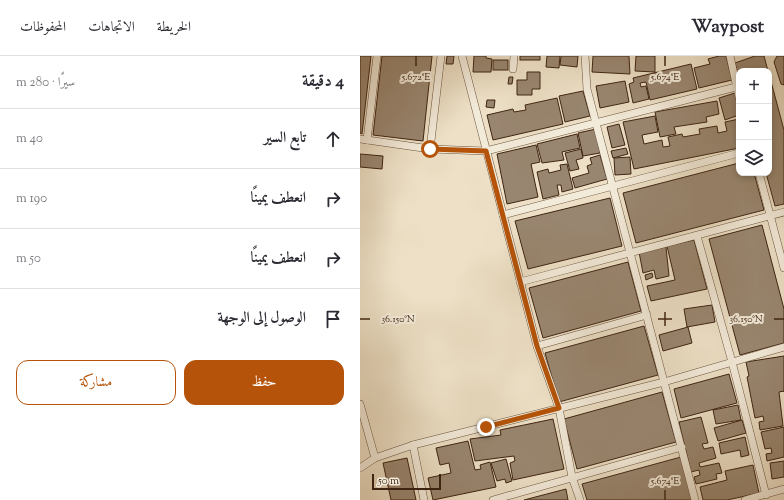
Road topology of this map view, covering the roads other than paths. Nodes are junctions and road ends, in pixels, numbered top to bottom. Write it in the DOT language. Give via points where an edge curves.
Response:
graph roads {
  1 [pos="377,56"];
  2 [pos="441,56"];
  3 [pos="462,56"];
  4 [pos="514,56"];
  5 [pos="585,56"];
  6 [pos="730,56"];
  7 [pos="513,69"];
  8 [pos="736,87"];
  9 [pos="596,122"];
  10 [pos="364,140"];
  11 [pos="430,149"];
  12 [pos="486,151"];
  13 [pos="736,154"];
  14 [pos="760,176"];
  15 [pos="613,186"];
  16 [pos="784,212"];
  17 [pos="503,215"];
  18 [pos="770,215"];
  19 [pos="697,236"];
  20 [pos="630,251"];
  21 [pos="784,268"];
  22 [pos="520,282"];
  23 [pos="647,315"];
  24 [pos="537,346"];
  25 [pos="784,347"];
  26 [pos="732,362"];
  27 [pos="664,382"];
  28 [pos="360,404"];
  29 [pos="559,408"];
  30 [pos="413,445"];
  31 [pos="682,447"];
  32 [pos="375,458"];
  33 [pos="360,468"];
  34 [pos="572,477"];
  35 [pos="784,489"];
  36 [pos="766,495"];
  37 [pos="424,500"];
  38 [pos="493,500"];
  39 [pos="580,500"];
  40 [pos="695,500"];
  41 [pos="745,500"];
  1 -- 10 [label="street"];
  2 -- 11 [label="street"];
  3 -- 12 [label="street"];
  4 -- 7 [label="street"];
  5 -- 9 [label="street" via="585,81"];
  6 -- 8 [label="street"];
  8 -- 9 [label="street"];
  9 -- 12 [label="street"];
  9 -- 15 [label="street"];
  10 -- 11 [label="street"];
  11 -- 12 [label="street"];
  12 -- 17 [label="street"];
  13 -- 15 [label="street"];
  14 -- 18 [label="street"];
  15 -- 17 [label="street"];
  15 -- 20 [label="street"];
  16 -- 18 [label="street"];
  17 -- 22 [label="street"];
  18 -- 19 [label="street"];
  18 -- 21 [label="street"];
  19 -- 20 [label="street"];
  19 -- 26 [label="street"];
  20 -- 22 [label="street"];
  20 -- 23 [label="street"];
  22 -- 24 [label="street"];
  23 -- 24 [label="street"];
  23 -- 27 [label="street"];
  24 -- 29 [label="street"];
  25 -- 26 [label="street"];
  26 -- 27 [label="street"];
  26 -- 36 [label="street"];
  27 -- 29 [label="street"];
  27 -- 31 [label="street"];
  28 -- 32 [label="street"];
  29 -- 30 [label="street"];
  29 -- 34 [label="street"];
  30 -- 32 [label="street"];
  30 -- 37 [label="street"];
  31 -- 34 [label="street"];
  31 -- 40 [label="street"];
  32 -- 33 [label="street"];
  34 -- 38 [label="street"];
  34 -- 39 [label="street"];
  35 -- 36 [label="street"];
  36 -- 41 [label="street"];
}
